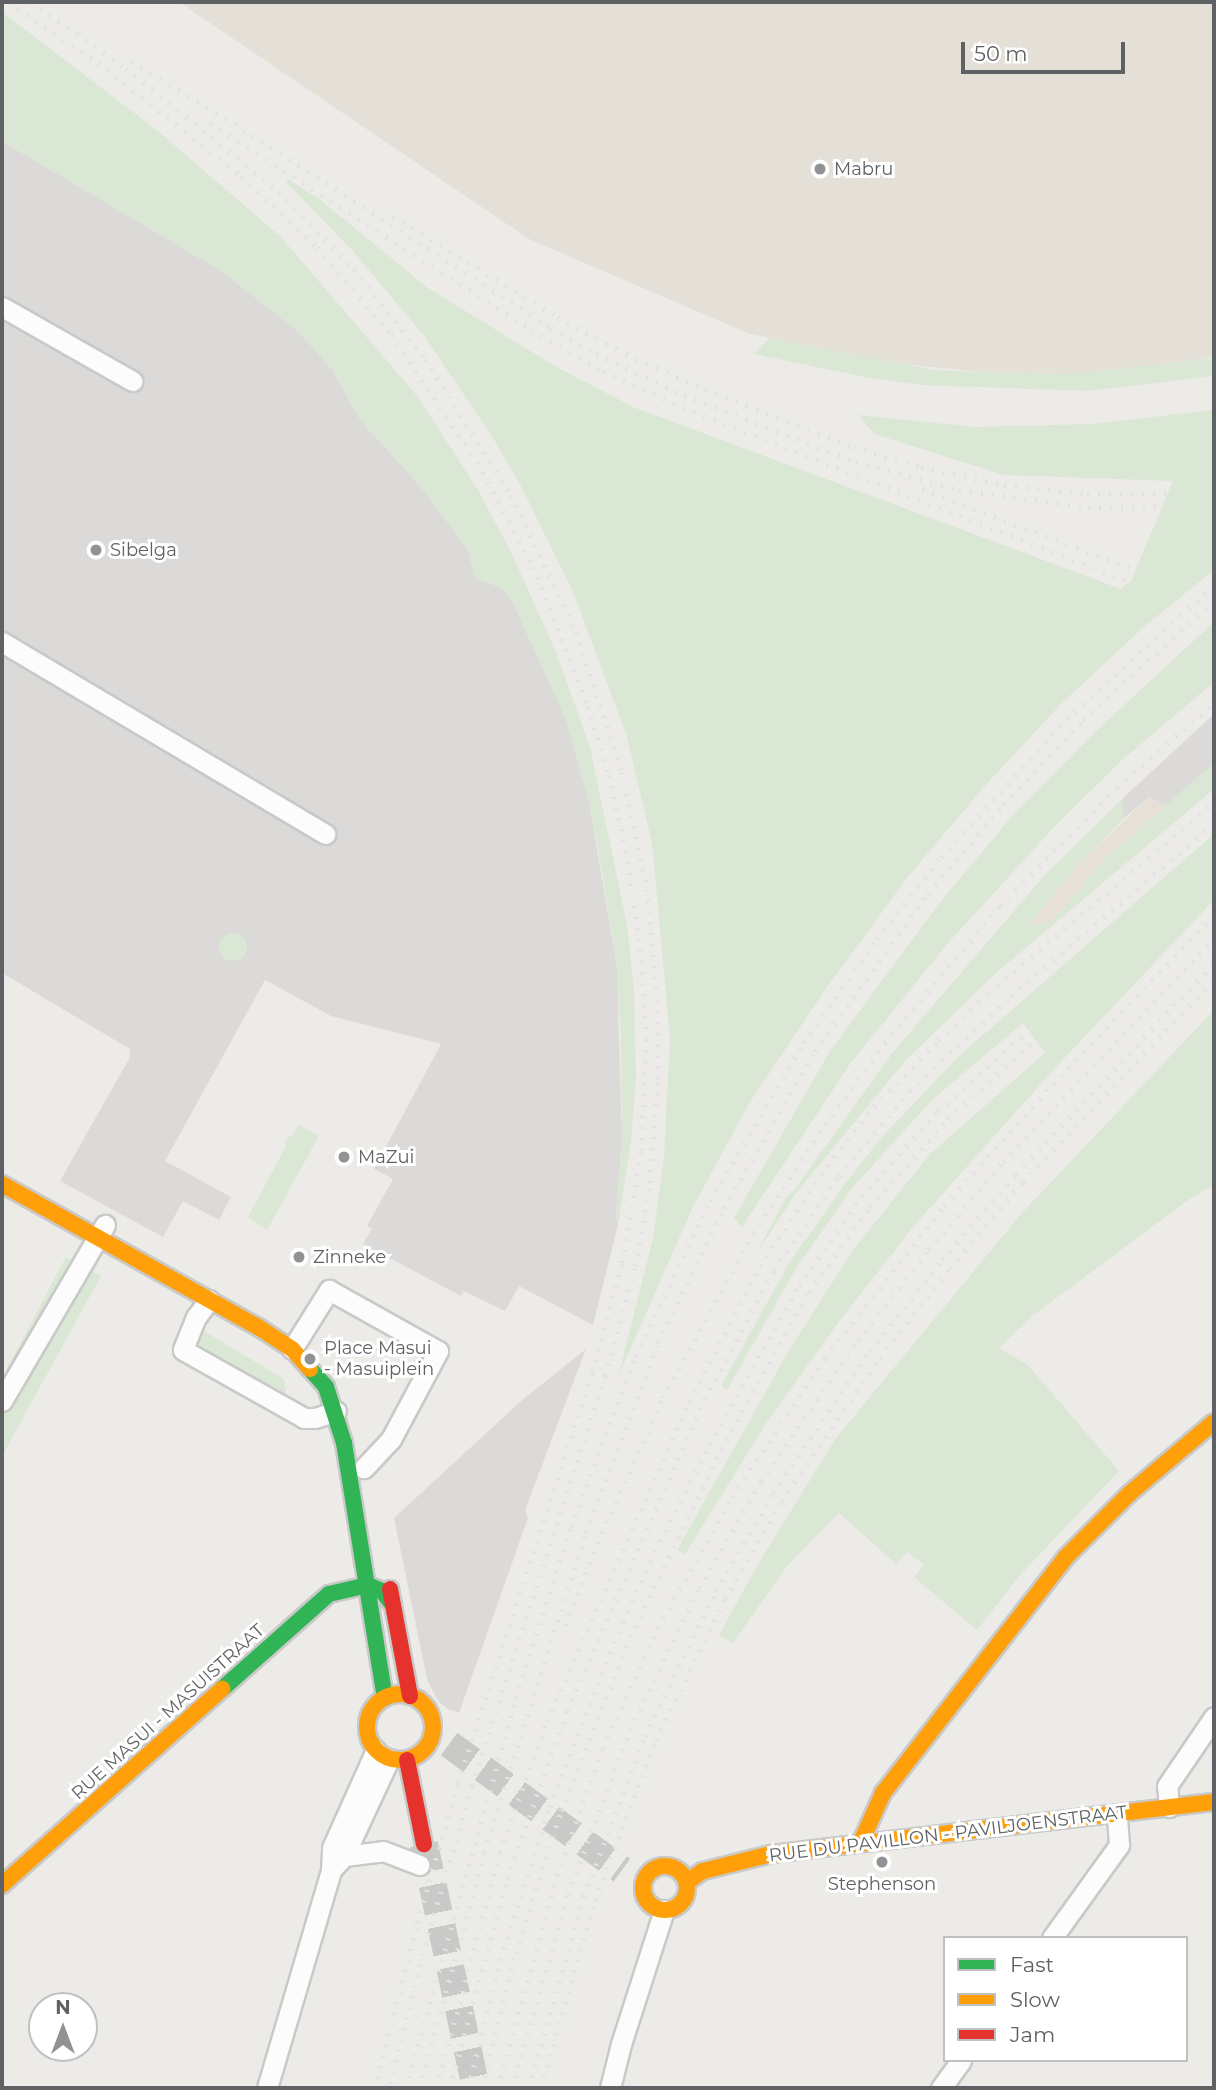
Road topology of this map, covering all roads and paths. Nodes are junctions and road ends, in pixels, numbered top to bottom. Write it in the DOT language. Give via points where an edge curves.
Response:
graph roads {
  1 [pos="2,307"];
  2 [pos="132,381"];
  3 [pos="2,642"];
  4 [pos="326,834"];
  5 [pos="2,1184"];
  6 [pos="102,1231"];
  7 [pos="209,1300"];
  8 [pos="292,1349"];
  9 [pos="2,1401"];
  10 [pos="335,1411"];
  11 [pos="1214,1422"];
  12 [pos="365,1474"];
  13 [pos="387,1575"];
  14 [pos="369,1585"];
  15 [pos="393,1605"];
  16 [pos="410,1696"];
  17 [pos="385,1698"];
  18 [pos="1214,1717"];
  19 [pos="433,1732"];
  20 [pos="449,1744"];
  21 [pos="391,1756"];
  22 [pos="1214,1802"];
  23 [pos="1169,1807"];
  24 [pos="1117,1814"];
  25 [pos="861,1842"];
  26 [pos="424,1844"];
  27 [pos="338,1863"];
  28 [pos="419,1865"];
  29 [pos="687,1882"];
  30 [pos="2,1885"];
  31 [pos="664,1910"];
  32 [pos="1053,1936"];
  33 [pos="960,2062"];
  34 [pos="267,2088"];
  35 [pos="610,2088"];
  36 [pos="941,2088"];
  1 -- 2 [label="street"];
  3 -- 4 [label="street"];
  5 -- 6 [label="street"];
  6 -- 7 [label="street"];
  6 -- 9 [label="street"];
  7 -- 8 [label="street"];
  7 -- 10 [label="street" via="196,1317 183,1350 303,1418"];
  8 -- 10 [label="street" via="326,1387"];
  8 -- 12 [label="street" via="329,1290 438,1351 391,1439"];
  10 -- 12 [label="street" via="348,1425"];
  10 -- 14 [label="street"];
  11 -- 25 [label="street" via="1129,1494 1065,1558 883,1793"];
  13 -- 15 [label="street"];
  14 -- 15 [label="street" via="382,1591"];
  14 -- 17 [label="street"];
  14 -- 30 [label="street, RUE MASUI - MASUISTRAAT" via="329,1594"];
  15 -- 16 [label="street"];
  16 -- 17 [label="street"];
  16 -- 19 [label="street" via="423,1703"];
  17 -- 21 [label="street" via="371,1712 370,1741"];
  18 -- 23 [label="street" via="1167,1786"];
  19 -- 20 [label="street"];
  19 -- 21 [label="street" via="419,1754"];
  21 -- 26 [label="street"];
  21 -- 27 [label="street" via="332,1848"];
  22 -- 23 [label="street, RUE DU PAVILLON - PAVILJOENSTRAAT"];
  23 -- 24 [label="street, RUE DU PAVILLON - PAVILJOENSTRAAT"];
  24 -- 25 [label="street, RUE DU PAVILLON - PAVILJOENSTRAAT"];
  24 -- 32 [label="street" via="1119,1845"];
  25 -- 29 [label="street, RUE DU PAVILLON - PAVILJOENSTRAAT" via="771,1854 703,1871"];
  27 -- 28 [label="street" via="383,1851"];
  27 -- 34 [label="street"];
  29 -- 31 [label="street" via="683,1902"];
  29 -- 31 [label="street" via="683,1874 667,1865 638,1876 648,1903"];
  31 -- 35 [label="street"];
  33 -- 36 [label="street"];
}
